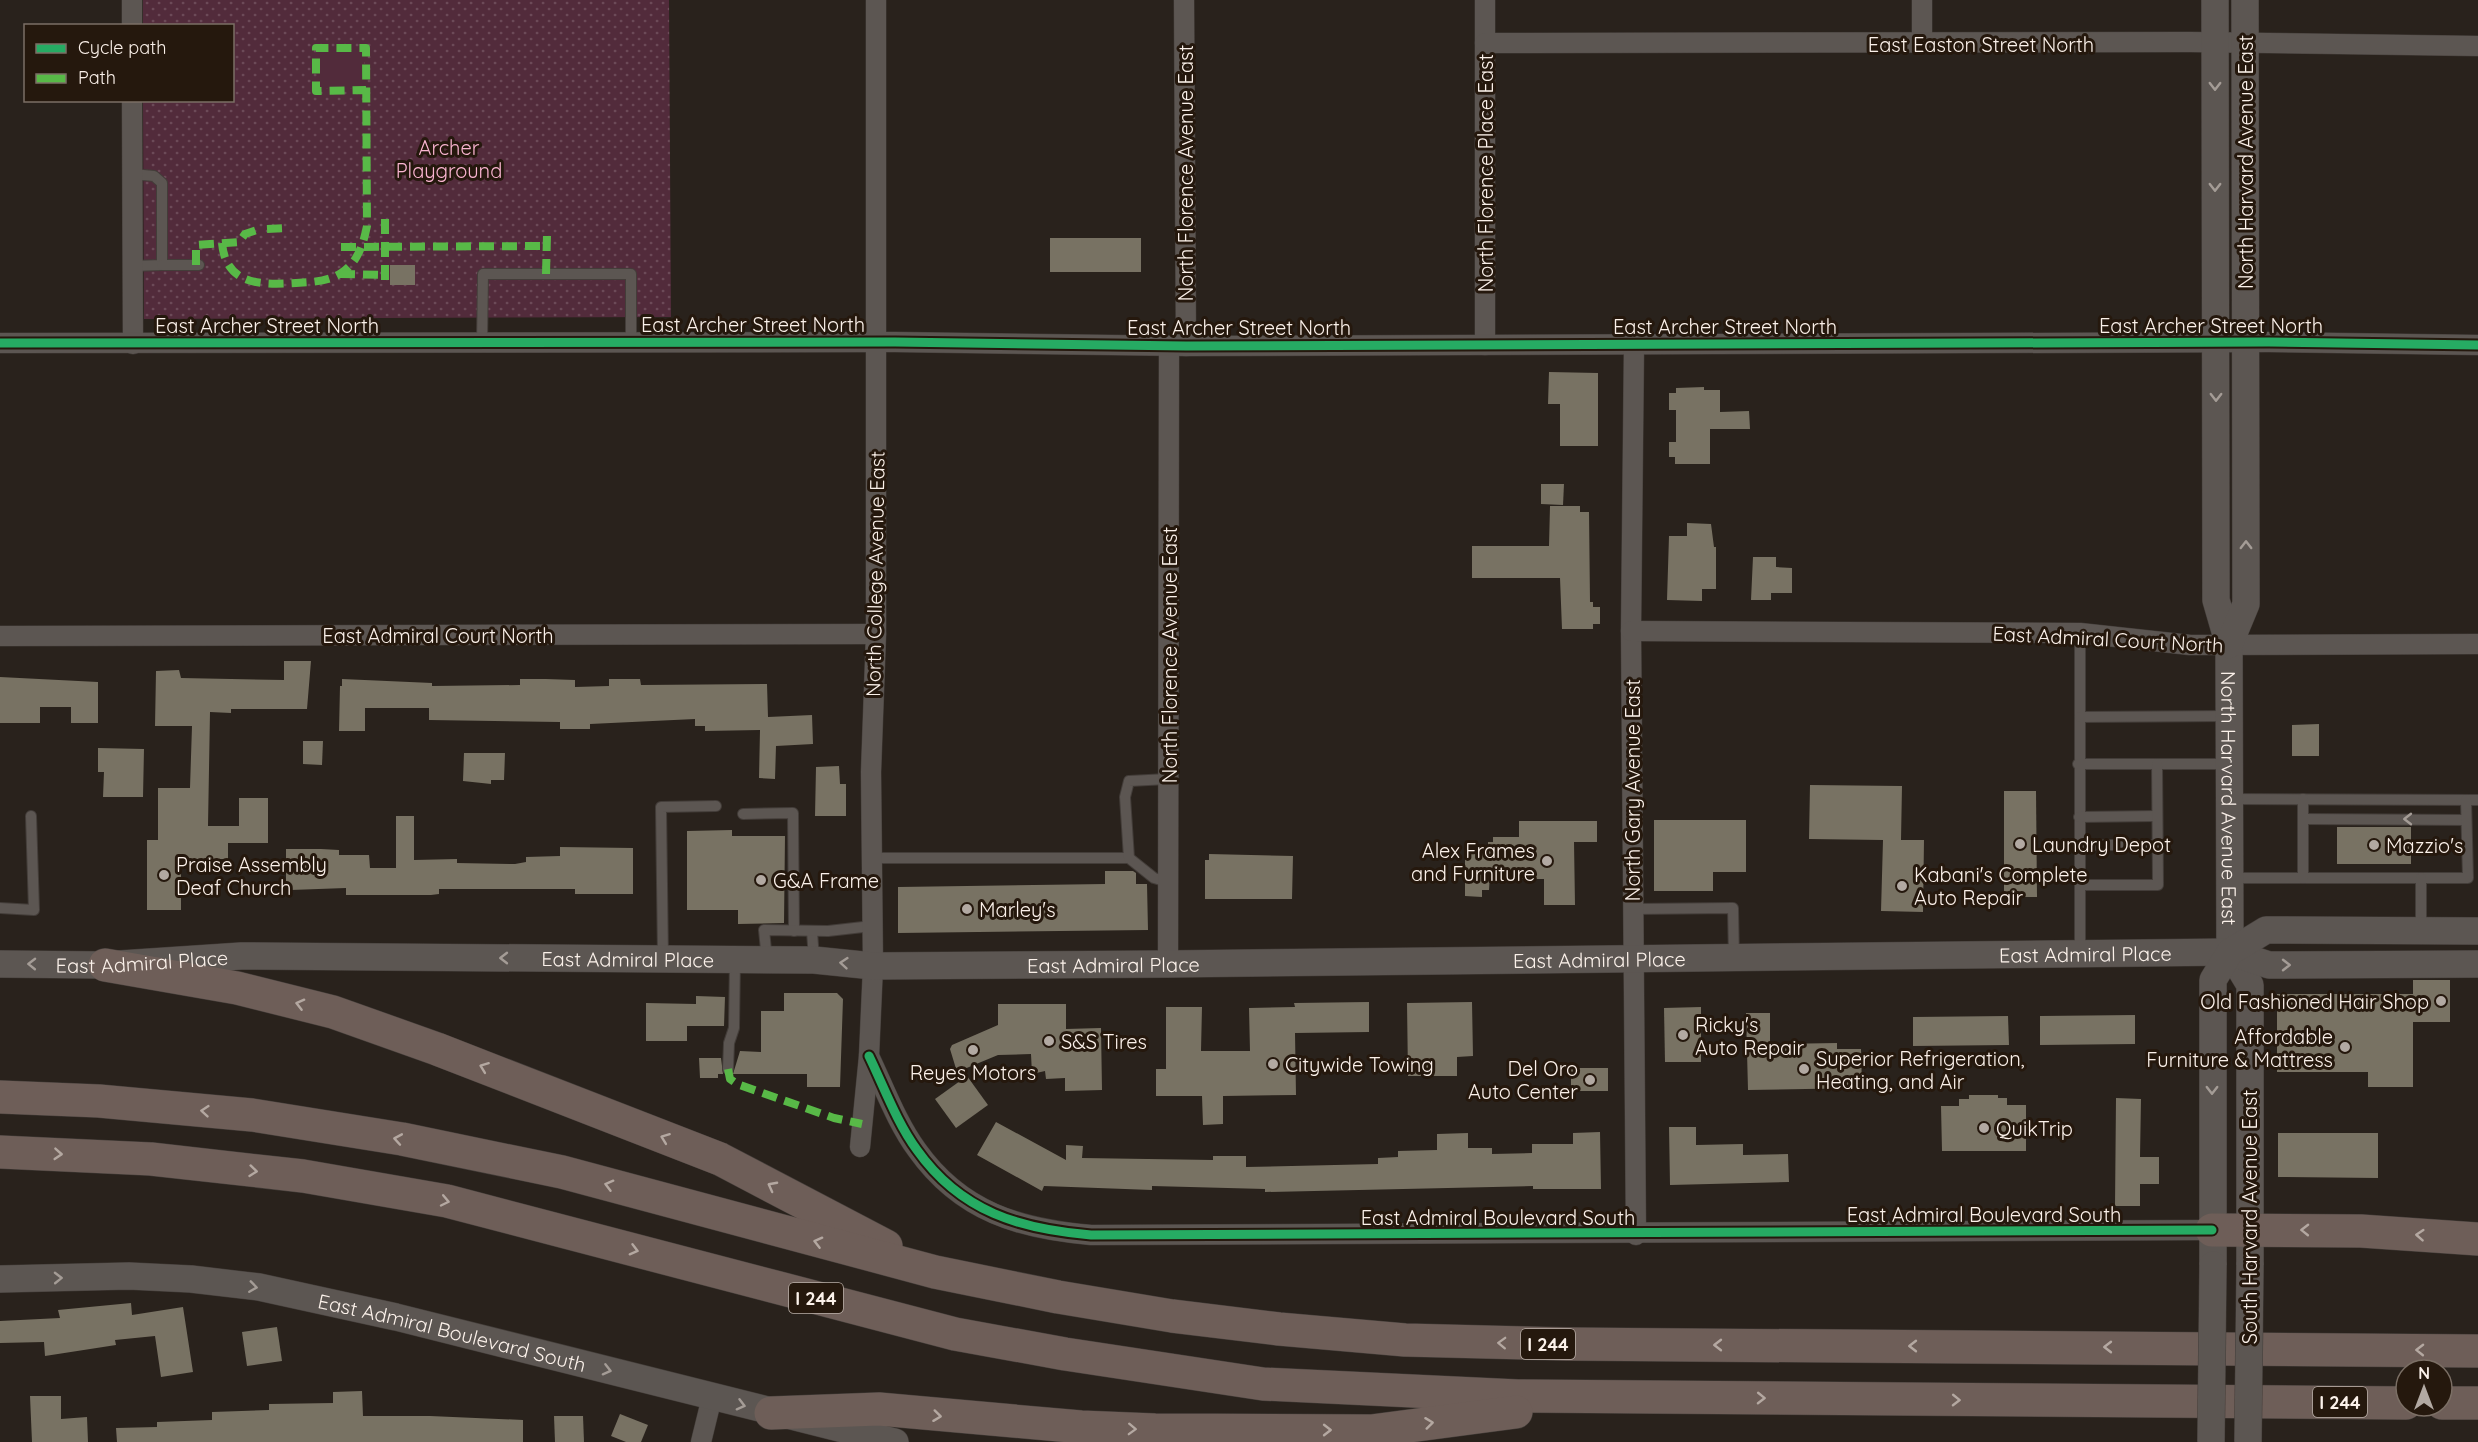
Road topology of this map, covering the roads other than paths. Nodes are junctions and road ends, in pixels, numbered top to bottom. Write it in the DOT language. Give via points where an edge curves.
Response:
graph roads {
  1 [pos="132,0"];
  2 [pos="876,0"];
  3 [pos="1184,0"];
  4 [pos="1485,0"];
  5 [pos="1922,0"];
  6 [pos="2215,0"];
  7 [pos="2245,0"];
  8 [pos="132,24"];
  9 [pos="1485,43"];
  10 [pos="2214,43"];
  11 [pos="1922,44"];
  12 [pos="2245,44"];
  13 [pos="2478,46"];
  14 [pos="132,102"];
  15 [pos="132,174"];
  16 [pos="162,265"];
  17 [pos="199,265"];
  18 [pos="133,266"];
  19 [pos="877,342"];
  20 [pos="2216,342"];
  21 [pos="2245,342"];
  22 [pos="482,343"];
  23 [pos="631,343"];
  24 [pos="0,344"];
  25 [pos="133,344"];
  26 [pos="1485,345"];
  27 [pos="1634,345"];
  28 [pos="2478,345"];
  29 [pos="1178,346"];
  30 [pos="1631,631"];
  31 [pos="2080,633"];
  32 [pos="876,634"];
  33 [pos="0,636"];
  34 [pos="2478,644"];
  35 [pos="2229,645"];
  36 [pos="2229,716"];
  37 [pos="2080,717"];
  38 [pos="2078,764"];
  39 [pos="2157,764"];
  40 [pos="2229,764"];
  41 [pos="1168,779"];
  42 [pos="2229,799"];
  43 [pos="2303,799"];
  44 [pos="2466,800"];
  45 [pos="2478,800"];
  46 [pos="716,806"];
  47 [pos="743,814"];
  48 [pos="32,816"];
  49 [pos="2157,816"];
  50 [pos="2079,817"];
  51 [pos="2303,819"];
  52 [pos="2466,820"];
  53 [pos="2079,845"];
  54 [pos="2157,845"];
  55 [pos="872,858"];
  56 [pos="1129,858"];
  57 [pos="2230,878"];
  58 [pos="2302,878"];
  59 [pos="2421,878"];
  60 [pos="1168,882"];
  61 [pos="2080,885"];
  62 [pos="0,908"];
  63 [pos="1633,909"];
  64 [pos="872,927"];
  65 [pos="2421,930"];
  66 [pos="794,931"];
  67 [pos="812,931"];
  68 [pos="2478,931"];
  69 [pos="2230,952"];
  70 [pos="2080,955"];
  71 [pos="1734,959"];
  72 [pos="664,960"];
  73 [pos="735,960"];
  74 [pos="767,960"];
  75 [pos="814,960"];
  76 [pos="1633,960"];
  77 [pos="0,964"];
  78 [pos="105,964"];
  79 [pos="1168,964"];
  80 [pos="2478,964"];
  81 [pos="873,966"];
  82 [pos="869,1056"];
  83 [pos="728,1069"];
  84 [pos="0,1097"];
  85 [pos="860,1147"];
  86 [pos="0,1152"];
  87 [pos="2212,1230"];
  88 [pos="2250,1230"];
  89 [pos="1636,1235"];
  90 [pos="2478,1239"];
  91 [pos="935,1272"];
  92 [pos="0,1279"];
  93 [pos="2478,1351"];
  94 [pos="712,1397"];
  95 [pos="1639,1397"];
  96 [pos="2394,1403"];
  97 [pos="2454,1403"];
  98 [pos="2478,1403"];
  99 [pos="771,1413"];
  100 [pos="701,1442"];
  101 [pos="895,1442"];
  102 [pos="2211,1442"];
  103 [pos="2248,1442"];
  1 -- 8 [label="street"];
  2 -- 19 [label="street, North College Avenue East"];
  3 -- 29 [label="street, North Florence Avenue East"];
  4 -- 9 [label="street, North Florence Place East"];
  5 -- 11 [label="street"];
  6 -- 10 [label="main road, North Harvard Avenue East"];
  7 -- 12 [label="main road, North Harvard Avenue East"];
  9 -- 11 [label="street, East Easton Street North"];
  9 -- 26 [label="street, North Florence Place East"];
  10 -- 11 [label="street, East Easton Street North"];
  10 -- 12 [label="street, East Easton Street North"];
  10 -- 20 [label="main road, North Harvard Avenue East, one-way"];
  12 -- 13 [label="street, East Easton Street North"];
  12 -- 21 [label="main road, North Harvard Avenue East"];
  14 -- 15 [label="street"];
  15 -- 16 [label="lane" via="154,176 162,183"];
  15 -- 18 [label="street"];
  16 -- 17 [label="lane"];
  16 -- 18 [label="lane"];
  18 -- 25 [label="street"];
  19 -- 23 [label="street, East Archer Street North"];
  19 -- 29 [label="street, East Archer Street North"];
  19 -- 32 [label="street, North College Avenue East"];
  20 -- 21 [label="street, East Archer Street North"];
  20 -- 27 [label="street, East Archer Street North"];
  20 -- 35 [label="main road, North Harvard Avenue East, one-way" via="2216,600"];
  21 -- 28 [label="street, East Archer Street North"];
  35 -- 21 [label="main road, North Harvard Avenue East, one-way" via="2246,604"];
  22 -- 23 [label="street, East Archer Street North"];
  22 -- 23 [label="lane" via="483,274 631,274"];
  22 -- 25 [label="street, East Archer Street North"];
  24 -- 25 [label="street, East Archer Street North"];
  26 -- 27 [label="street, East Archer Street North"];
  26 -- 29 [label="street, East Archer Street North"];
  27 -- 30 [label="street, North Gary Avenue East"];
  29 -- 41 [label="street, North Florence Avenue East"];
  30 -- 31 [label="street, East Admiral Court North"];
  30 -- 63 [label="street, North Gary Avenue East"];
  31 -- 35 [label="street, East Admiral Court North" via="2190,645"];
  31 -- 37 [label="lane"];
  32 -- 33 [label="street, East Admiral Court North"];
  32 -- 55 [label="street, North College Avenue East"];
  34 -- 35 [label="street, East Admiral Court North"];
  35 -- 36 [label="main road, North Harvard Avenue East"];
  36 -- 37 [label="lane"];
  36 -- 40 [label="main road, North Harvard Avenue East"];
  37 -- 38 [label="lane"];
  38 -- 39 [label="lane"];
  38 -- 50 [label="lane"];
  39 -- 40 [label="lane"];
  39 -- 49 [label="lane"];
  40 -- 42 [label="main road, North Harvard Avenue East"];
  41 -- 56 [label="lane" via="1129,781 1125,797"];
  41 -- 60 [label="street, North Florence Avenue East"];
  42 -- 43 [label="lane"];
  42 -- 57 [label="main road, North Harvard Avenue East"];
  43 -- 44 [label="lane"];
  43 -- 51 [label="lane"];
  44 -- 45 [label="lane"];
  44 -- 52 [label="lane"];
  46 -- 72 [label="lane" via="661,807"];
  47 -- 66 [label="lane" via="793,813"];
  48 -- 62 [label="lane" via="34,910"];
  49 -- 50 [label="lane"];
  49 -- 54 [label="lane"];
  50 -- 53 [label="lane"];
  52 -- 51 [label="lane, one-way"];
  51 -- 58 [label="lane"];
  52 -- 59 [label="lane" via="2468,878"];
  53 -- 54 [label="lane"];
  53 -- 61 [label="lane"];
  54 -- 61 [label="lane" via="2158,885"];
  55 -- 56 [label="lane"];
  55 -- 64 [label="street, North College Avenue East"];
  56 -- 60 [label="lane" via="1154,878"];
  57 -- 58 [label="lane"];
  57 -- 69 [label="main road, North Harvard Avenue East"];
  58 -- 59 [label="lane"];
  59 -- 65 [label="lane"];
  60 -- 79 [label="street, North Florence Avenue East"];
  61 -- 70 [label="lane"];
  63 -- 71 [label="lane" via="1733,908"];
  63 -- 76 [label="street, North Gary Avenue East"];
  64 -- 67 [label="lane"];
  64 -- 81 [label="street, North College Avenue East"];
  65 -- 68 [label="main road"];
  65 -- 69 [label="main road" via="2265,930"];
  66 -- 67 [label="lane"];
  66 -- 74 [label="lane" via="764,930"];
  67 -- 75 [label="lane"];
  69 -- 70 [label="main road, East Admiral Place"];
  69 -- 80 [label="main road, one-way" via="2269,965"];
  69 -- 87 [label="main road, South Harvard Avenue East, one-way" via="2213,980"];
  69 -- 88 [label="main road, South Harvard Avenue East" via="2250,985"];
  70 -- 71 [label="main road, East Admiral Place"];
  71 -- 76 [label="main road, East Admiral Place"];
  72 -- 73 [label="main road, East Admiral Place"];
  72 -- 78 [label="main road, East Admiral Place, one-way" via="241,956"];
  73 -- 74 [label="main road, East Admiral Place"];
  73 -- 83 [label="lane" via="734,1028"];
  74 -- 75 [label="main road, East Admiral Place"];
  81 -- 75 [label="main road, East Admiral Place, one-way"];
  76 -- 79 [label="main road, East Admiral Place"];
  76 -- 89 [label="street, North Gary Avenue East"];
  78 -- 77 [label="main road, East Admiral Place, one-way"];
  91 -- 78 [label="highway, one-way" via="720,1159 437,1049 333,1012 237,988"];
  79 -- 81 [label="main road, East Admiral Place"];
  81 -- 82 [label="street, North College Avenue East"];
  82 -- 85 [label="street, North College Avenue East"];
  82 -- 89 [label="street, East Admiral Boulevard South" via="916,1150 944,1181 970,1202 999,1217 1046,1231 1091,1235"];
  91 -- 84 [label="highway, I 244, one-way" via="562,1172 402,1139 252,1115 99,1101"];
  86 -- 95 [label="highway, I 244, one-way" via="151,1160 303,1176 447,1201 955,1334 1161,1369 1263,1384 1387,1392"];
  87 -- 88 [label="highway"];
  87 -- 89 [label="street, East Admiral Boulevard South"];
  87 -- 102 [label="main road, South Harvard Avenue East, bridge"];
  90 -- 88 [label="highway, one-way" via="2361,1231"];
  88 -- 103 [label="main road, South Harvard Avenue East, bridge"];
  93 -- 91 [label="highway, I 244, one-way" via="1579,1345 1405,1340 1172,1316"];
  92 -- 94 [label="main road, East Admiral Boulevard South, one-way" via="129,1276 259,1287 396,1317"];
  94 -- 99 [label="main road, East Admiral Boulevard South, one-way"];
  94 -- 100 [label="street"];
  95 -- 96 [label="highway, I 244, one-way"];
  99 -- 95 [label="highway, one-way" via="879,1409 1081,1427 1371,1431"];
  97 -- 98 [label="highway"];
  99 -- 101 [label="main road, East Admiral Boulevard South"];
}
